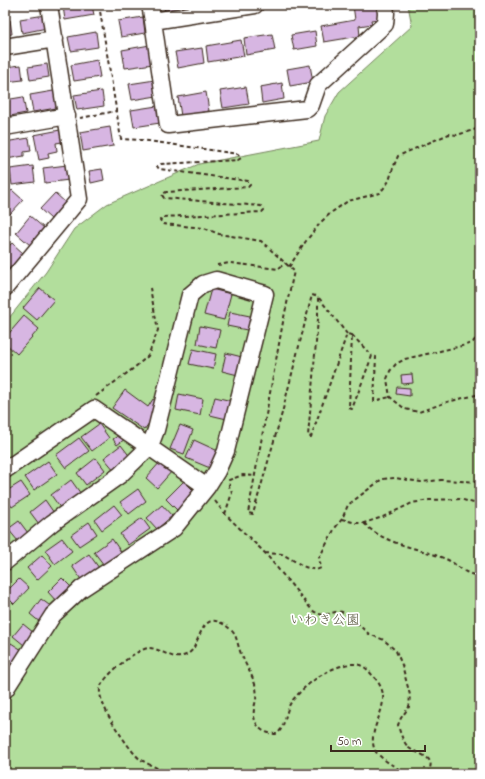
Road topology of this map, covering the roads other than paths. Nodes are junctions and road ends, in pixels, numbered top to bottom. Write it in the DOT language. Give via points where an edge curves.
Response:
graph roads {
  1 [pos="49,5"];
  2 [pos="150,5"];
  3 [pos="254,5"];
  4 [pos="385,5"];
  5 [pos="153,22"];
  6 [pos="55,40"];
  7 [pos="5,47"];
  8 [pos="67,118"];
  9 [pos="5,127"];
  10 [pos="5,288"];
  11 [pos="150,446"];
  12 [pos="5,470"];
  13 [pos="206,488"];
  14 [pos="5,562"];
  15 [pos="6,685"];
  1 -- 6 [label="street"];
  2 -- 5 [label="street"];
  3 -- 5 [label="street"];
  4 -- 5 [label="street" via="385,24 318,85 307,109 168,125"];
  6 -- 7 [label="street"];
  6 -- 8 [label="street"];
  8 -- 9 [label="street"];
  8 -- 10 [label="street" via="79,198"];
  11 -- 12 [label="street" via="94,409"];
  11 -- 13 [label="street"];
  11 -- 13 [label="street" via="190,295 203,284 216,280 265,294 226,451"];
  11 -- 14 [label="street" via="120,475 52,523"];
  13 -- 15 [label="street" via="174,528 81,589 53,615"];
}
